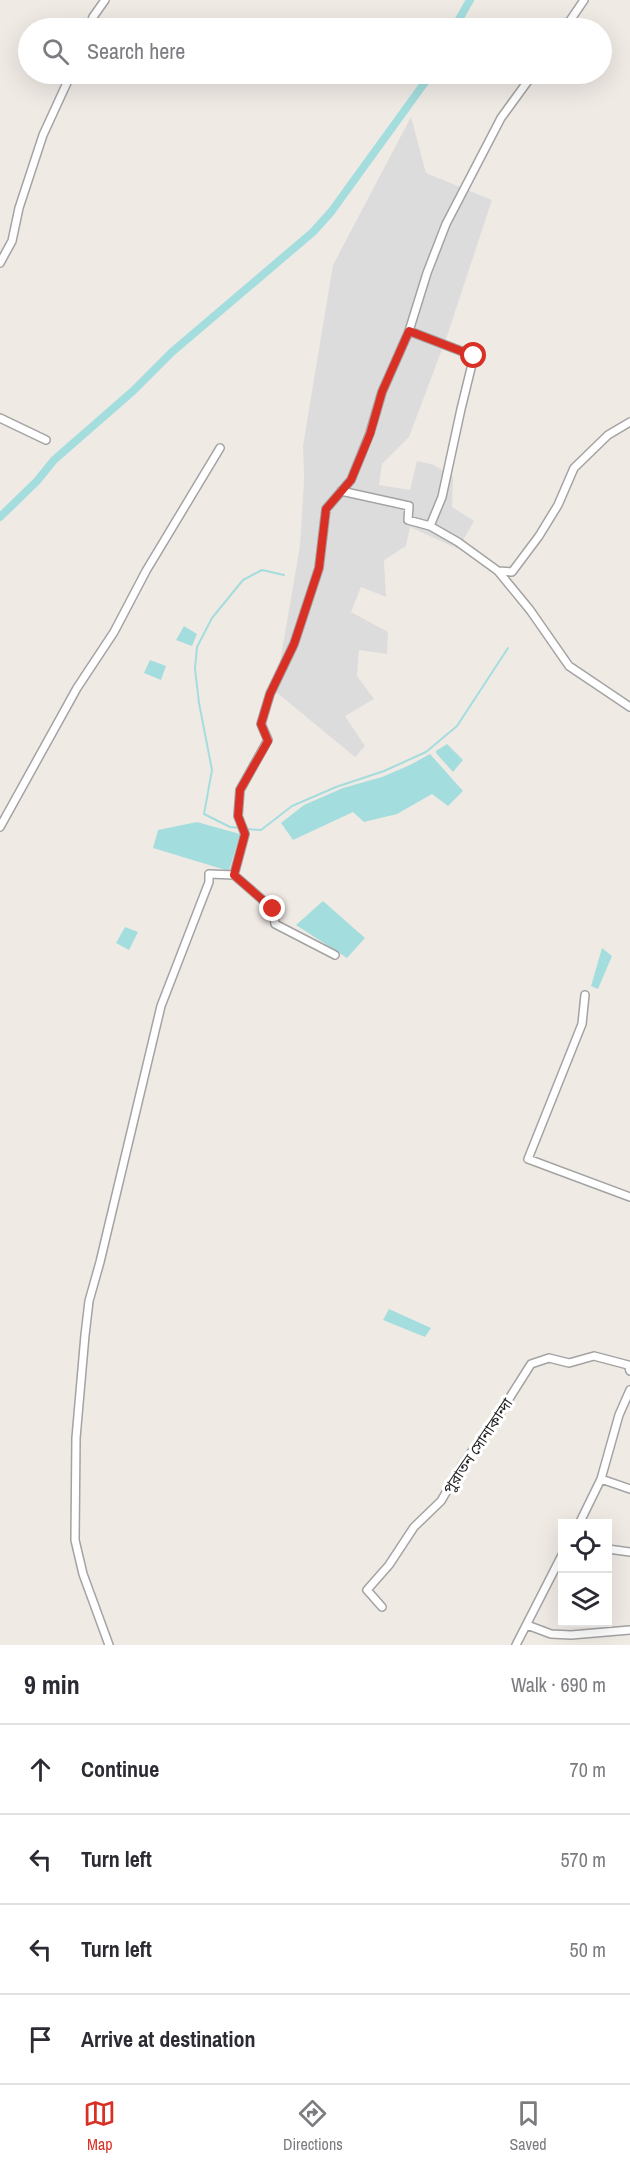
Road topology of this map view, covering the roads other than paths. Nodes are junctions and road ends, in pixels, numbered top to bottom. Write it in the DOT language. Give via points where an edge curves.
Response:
graph roads {
  1 [pos="105,0"];
  2 [pos="584,0"];
  3 [pos="93,18"];
  4 [pos="572,18"];
  5 [pos="67,84"];
  6 [pos="526,84"];
  7 [pos="0,263"];
  8 [pos="409,331"];
  9 [pos="0,418"];
  10 [pos="630,422"];
  11 [pos="46,440"];
  12 [pos="220,448"];
  13 [pos="342,491"];
  14 [pos="430,526"];
  15 [pos="498,571"];
  16 [pos="630,707"];
  17 [pos="0,827"];
  18 [pos="234,875"];
  19 [pos="334,955"];
  20 [pos="585,996"];
  21 [pos="630,1197"];
  22 [pos="630,1371"];
  23 [pos="630,1390"];
  24 [pos="601,1479"];
  25 [pos="630,1489"];
  26 [pos="581,1519"];
  27 [pos="612,1550"];
  28 [pos="630,1552"];
  29 [pos="558,1564"];
  30 [pos="382,1607"];
  31 [pos="527,1625"];
  32 [pos="630,1629"];
  33 [pos="109,1645"];
  34 [pos="516,1645"];
  1 -- 3 [label="street"];
  2 -- 4 [label="street"];
  5 -- 7 [label="street" via="44,135 12,241"];
  6 -- 8 [label="street" via="501,118 446,224"];
  8 -- 13 [label="street" via="382,392 351,480"];
  8 -- 14 [label="street" via="474,356 442,497"];
  9 -- 11 [label="street"];
  10 -- 15 [label="street" via="608,435 574,468 558,505 519,563 512,572"];
  12 -- 17 [label="street" via="114,632 77,688"];
  13 -- 14 [label="street" via="408,506 408,520"];
  13 -- 18 [label="street" via="326,509 319,568 294,644 270,694 261,724 268,741 240,790 238,816 245,834"];
  14 -- 15 [label="street"];
  15 -- 16 [label="street" via="569,666"];
  18 -- 19 [label="street" via="273,909 275,924"];
  18 -- 33 [label="street" via="209,874 161,1006 89,1301 76,1438 75,1540"];
  20 -- 21 [label="street" via="582,1024 528,1159"];
  22 -- 30 [label="street, পুরাতন সোনাকান্দা" via="628,1365 594,1356 568,1363 549,1358 531,1364 441,1501 414,1527 367,1590"];
  23 -- 24 [label="street"];
  24 -- 25 [label="street"];
  24 -- 26 [label="street"];
  27 -- 28 [label="street"];
  29 -- 31 [label="street"];
  31 -- 32 [label="street" via="551,1634 571,1635"];
  31 -- 34 [label="street"];
}
